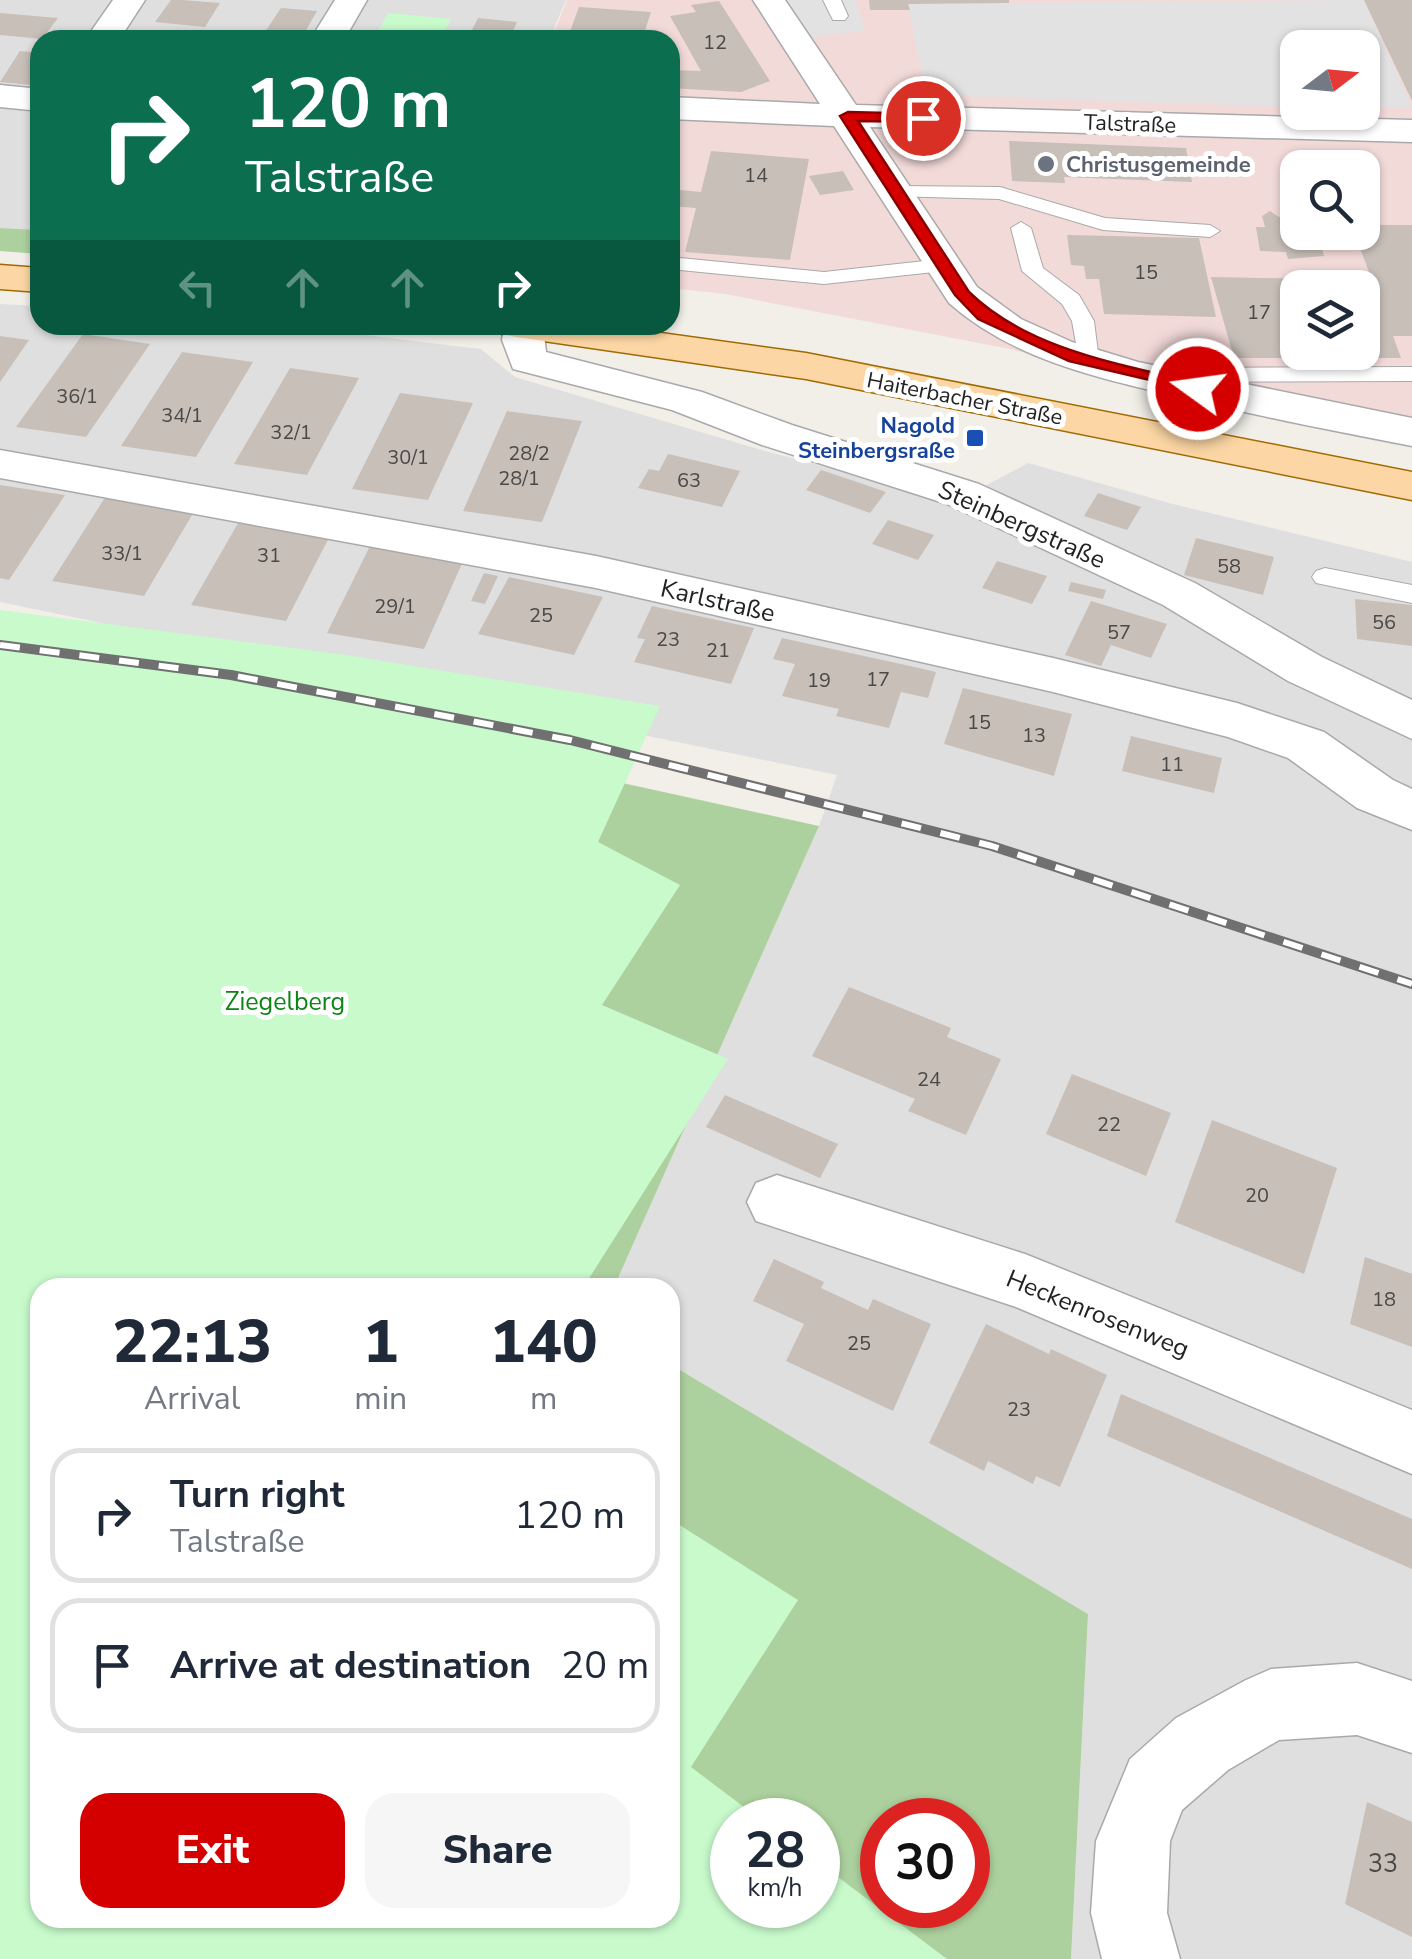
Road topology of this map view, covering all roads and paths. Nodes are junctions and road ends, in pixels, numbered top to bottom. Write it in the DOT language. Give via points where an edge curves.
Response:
graph roads {
  1 [pos="129,0"];
  2 [pos="351,0"];
  3 [pos="769,0"];
  4 [pos="109,30"];
  5 [pos="333,30"];
  6 [pos="0,96"];
  7 [pos="30,99"];
  8 [pos="680,108"];
  9 [pos="848,116"];
  10 [pos="1412,132"];
  11 [pos="897,192"];
  12 [pos="1021,228"];
  13 [pos="1210,231"];
  14 [pos="680,263"];
  15 [pos="943,265"];
  16 [pos="0,276"];
  17 [pos="30,279"];
  18 [pos="523,335"];
  19 [pos="587,335"];
  20 [pos="1088,361"];
  21 [pos="1136,374"];
  22 [pos="1412,374"];
  23 [pos="1412,432"];
  24 [pos="0,464"];
  25 [pos="1412,486"];
  26 [pos="1325,578"];
  27 [pos="1412,594"];
  28 [pos="1412,721"];
  29 [pos="1412,810"];
  30 [pos="777,1202"];
  31 [pos="1412,1442"];
  32 [pos="1412,1717"];
  33 [pos="1141,1959"];
  1 -- 4 [label="street"];
  2 -- 5 [label="street"];
  3 -- 9 [label="street"];
  6 -- 7 [label="street"];
  8 -- 9 [label="street, Talstraße"];
  9 -- 10 [label="street, Talstraße"];
  9 -- 11 [label="street"];
  11 -- 13 [label="lane" via="1000,193 1103,224"];
  11 -- 15 [label="street"];
  12 -- 20 [label="lane" via="1032,270 1071,300 1083,322"];
  14 -- 15 [label="lane" via="824,278"];
  15 -- 20 [label="street" via="984,316"];
  16 -- 17 [label="main road"];
  18 -- 28 [label="street, Steinbergstraße" via="528,360 687,402 963,494 1178,594 1305,670"];
  19 -- 25 [label="main road, Haiterbacher Straße" via="806,366"];
  20 -- 21 [label="street"];
  21 -- 22 [label="lane"];
  21 -- 23 [label="street"];
  24 -- 29 [label="street, Karlstraße" via="596,572 1072,680 1306,745 1375,794"];
  26 -- 27 [label="lane"];
  30 -- 31 [label="street, Heckenrosenweg" via="1025,1282"];
  32 -- 33 [label="street" via="1358,1699 1271,1705 1202,1744 1156,1785 1134,1841 1129,1913"];
}
